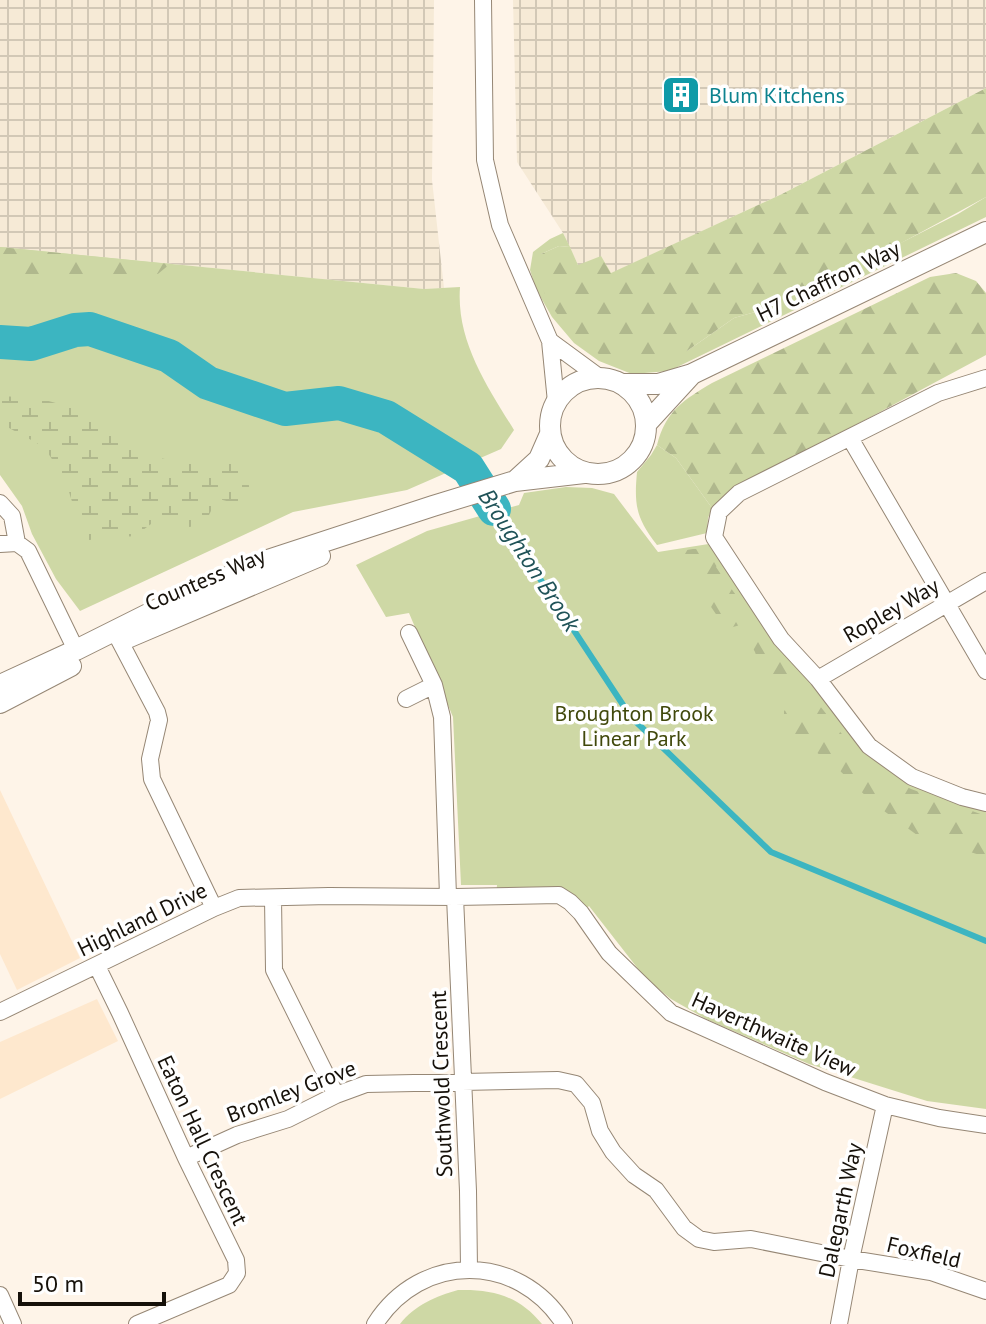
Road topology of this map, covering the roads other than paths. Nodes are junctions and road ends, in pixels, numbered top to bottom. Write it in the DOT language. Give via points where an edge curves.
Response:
graph roads {
  1 [pos="483,0"];
  2 [pos="985,234"];
  3 [pos="550,341"];
  4 [pos="692,374"];
  5 [pos="599,377"];
  6 [pos="986,378"];
  7 [pos="623,384"];
  8 [pos="556,402"];
  9 [pos="647,423"];
  10 [pos="550,434"];
  11 [pos="850,438"];
  12 [pos="584,473"];
  13 [pos="515,481"];
  14 [pos="0,503"];
  15 [pos="8,544"];
  16 [pos="986,581"];
  17 [pos="945,603"];
  18 [pos="409,633"];
  19 [pos="117,636"];
  20 [pos="76,650"];
  21 [pos="986,671"];
  22 [pos="818,679"];
  23 [pos="0,685"];
  24 [pos="434,685"];
  25 [pos="406,699"];
  26 [pos="0,703"];
  27 [pos="986,803"];
  28 [pos="452,897"];
  29 [pos="273,898"];
  30 [pos="214,908"];
  31 [pos="97,966"];
  32 [pos="0,1012"];
  33 [pos="463,1081"];
  34 [pos="336,1095"];
  35 [pos="885,1105"];
  36 [pos="986,1125"];
  37 [pos="186,1158"];
  38 [pos="851,1259"];
  39 [pos="469,1269"];
  40 [pos="986,1291"];
  41 [pos="0,1295"];
  42 [pos="13,1324"];
  43 [pos="137,1324"];
  44 [pos="375,1324"];
  45 [pos="564,1324"];
  46 [pos="839,1324"];
  1 -- 3 [label="street" via="485,160 503,234"];
  2 -- 4 [label="street, H7 Chaffron Way"];
  3 -- 5 [label="street"];
  3 -- 8 [label="street"];
  4 -- 7 [label="street, H7 Chaffron Way" via="658,384"];
  4 -- 9 [label="street, H7 Chaffron Way"];
  5 -- 7 [label="street"];
  5 -- 8 [label="street" via="574,384"];
  6 -- 11 [label="street" via="938,393"];
  7 -- 9 [label="street" via="640,400"];
  8 -- 10 [label="street"];
  9 -- 12 [label="street" via="641,448 623,468"];
  10 -- 12 [label="street" via="562,458"];
  10 -- 13 [label="street" via="539,459"];
  11 -- 17 [label="street"];
  11 -- 22 [label="street" via="739,493 719,512 714,537 781,639"];
  12 -- 13 [label="street, Countess Way"];
  13 -- 19 [label="street, Countess Way" via="433,506"];
  14 -- 15 [label="street" via="12,516"];
  15 -- 20 [label="street" via="28,551"];
  16 -- 17 [label="street, Ropley Way"];
  17 -- 21 [label="street"];
  17 -- 22 [label="street, Ropley Way"];
  18 -- 24 [label="street, Southwold Crescent"];
  19 -- 20 [label="street, Countess Way"];
  19 -- 26 [label="street, Countess Way"];
  19 -- 30 [label="street" via="159,720 150,759 152,779"];
  20 -- 23 [label="street, Countess Way"];
  22 -- 27 [label="street" via="869,746 912,777"];
  24 -- 25 [label="street"];
  24 -- 28 [label="street, Southwold Crescent" via="442,717"];
  28 -- 29 [label="street, Highland Drive"];
  28 -- 33 [label="street, Southwold Crescent"];
  28 -- 35 [label="street, Haverthwaite View" via="559,895 671,1013"];
  29 -- 30 [label="street, Highland Drive" via="239,898"];
  29 -- 34 [label="street" via="274,970"];
  30 -- 31 [label="street, Highland Drive"];
  31 -- 32 [label="street, Highland Drive"];
  31 -- 37 [label="street, Eaton Hall Crescent"];
  33 -- 34 [label="street, Bromley Grove" via="366,1084"];
  33 -- 38 [label="street, Bromley Grove" via="576,1084 592,1103 613,1152 699,1239 751,1239"];
  33 -- 39 [label="street, Southwold Crescent"];
  34 -- 37 [label="street, Bromley Grove"];
  35 -- 36 [label="street"];
  35 -- 38 [label="street, Dalegarth Way"];
  37 -- 43 [label="street, Eaton Hall Crescent" via="236,1260 237,1273 229,1285"];
  38 -- 40 [label="street, Foxfield" via="931,1272"];
  38 -- 46 [label="street, Dalegarth Way"];
  39 -- 44 [label="street" via="422,1280 401,1293"];
  39 -- 45 [label="street" via="519,1281 556,1310"];
  41 -- 42 [label="street"];
}
